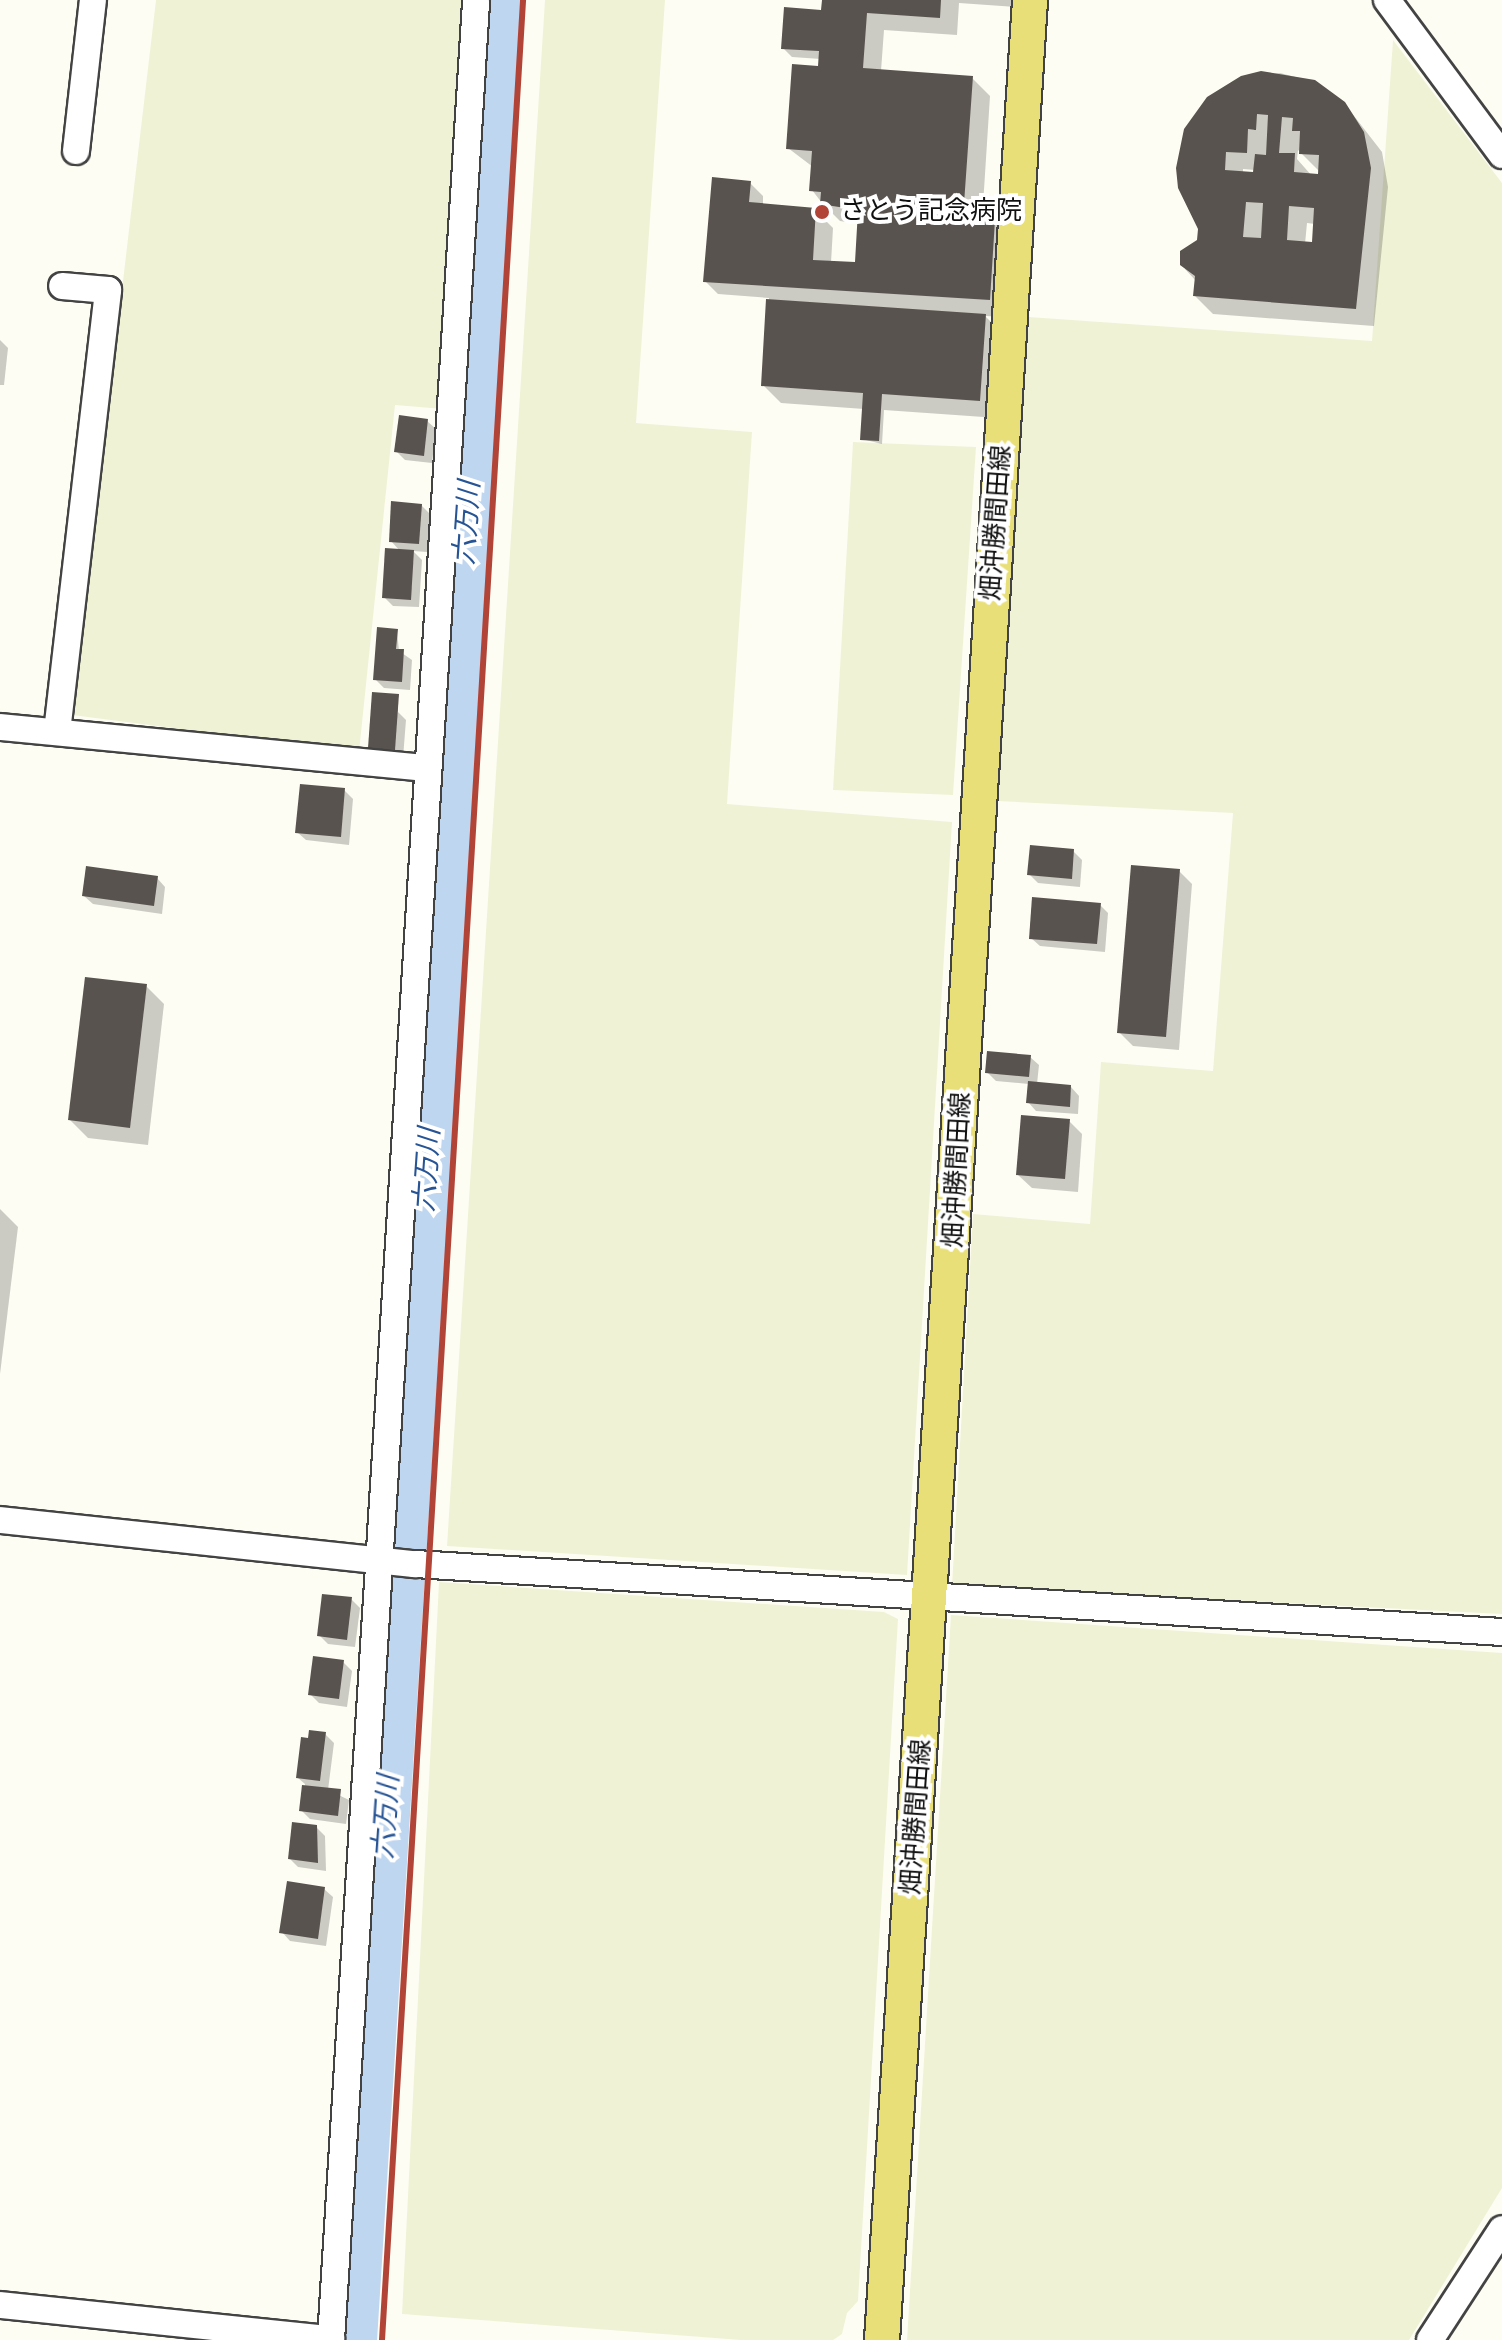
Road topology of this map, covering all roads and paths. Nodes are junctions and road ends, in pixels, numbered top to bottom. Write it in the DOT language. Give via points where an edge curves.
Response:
graph roads {
  1 [pos="93,0"];
  2 [pos="476,0"];
  3 [pos="1030,0"];
  4 [pos="1387,0"];
  5 [pos="76,151"];
  6 [pos="1502,155"];
  7 [pos="62,286"];
  8 [pos="0,727"];
  9 [pos="57,732"];
  10 [pos="424,768"];
  11 [pos="0,1520"];
  12 [pos="380,1560"];
  13 [pos="932,1596"];
  14 [pos="1502,1632"];
  15 [pos="1502,2229"];
  16 [pos="0,2305"];
  17 [pos="331,2339"];
  18 [pos="882,2340"];
  19 [pos="1430,2340"];
  1 -- 5 [label="street"];
  2 -- 10 [label="street"];
  3 -- 13 [label="main road, 畑沖勝間田線"];
  4 -- 6 [label="street"];
  7 -- 9 [label="street" via="108,290"];
  8 -- 9 [label="street"];
  9 -- 10 [label="street"];
  10 -- 12 [label="street"];
  11 -- 12 [label="street"];
  12 -- 13 [label="street"];
  12 -- 17 [label="street"];
  13 -- 14 [label="street"];
  13 -- 18 [label="main road, 畑沖勝間田線"];
  15 -- 19 [label="street"];
  16 -- 17 [label="street"];
}
